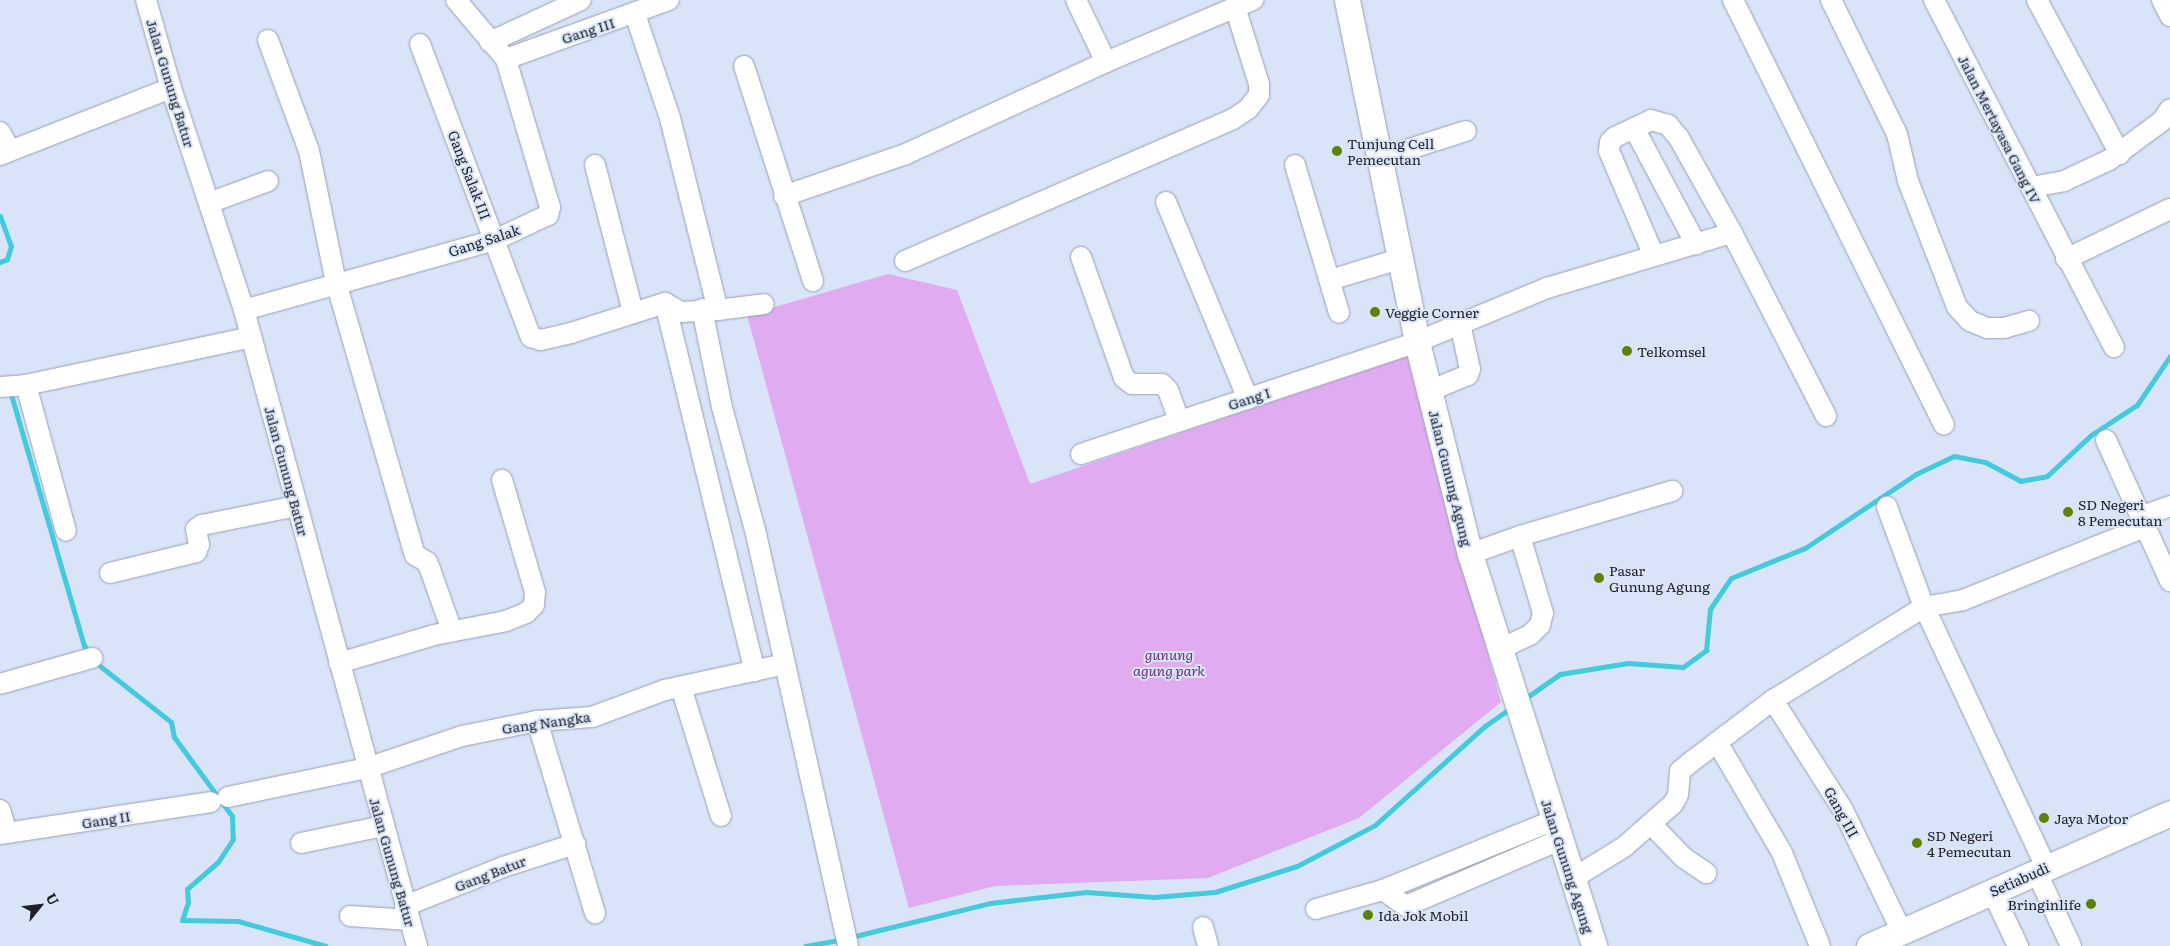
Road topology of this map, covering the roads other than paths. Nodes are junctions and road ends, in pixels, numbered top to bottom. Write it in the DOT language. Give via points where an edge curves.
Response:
graph roads {
  1 [pos="146,0"];
  2 [pos="456,0"];
  3 [pos="581,0"];
  4 [pos="669,0"];
  5 [pos="1076,0"];
  6 [pos="1254,0"];
  7 [pos="1348,0"];
  8 [pos="1733,0"];
  9 [pos="1831,0"];
  10 [pos="1934,0"];
  11 [pos="2037,0"];
  12 [pos="2162,0"];
  13 [pos="1235,7"];
  14 [pos="635,14"];
  15 [pos="2170,16"];
  16 [pos="268,40"];
  17 [pos="490,42"];
  18 [pos="420,44"];
  19 [pos="506,58"];
  20 [pos="1106,62"];
  21 [pos="744,66"];
  22 [pos="171,88"];
  23 [pos="2170,109"];
  24 [pos="1634,128"];
  25 [pos="1466,131"];
  26 [pos="0,132"];
  27 [pos="5,153"];
  28 [pos="2120,154"];
  29 [pos="1381,158"];
  30 [pos="596,165"];
  31 [pos="1295,165"];
  32 [pos="268,181"];
  33 [pos="2031,187"];
  34 [pos="784,196"];
  35 [pos="1166,202"];
  36 [pos="209,203"];
  37 [pos="2170,209"];
  38 [pos="1732,233"];
  39 [pos="495,240"];
  40 [pos="1696,244"];
  41 [pos="1654,256"];
  42 [pos="1081,257"];
  43 [pos="1399,259"];
  44 [pos="2066,259"];
  45 [pos="905,261"];
  46 [pos="1330,280"];
  47 [pos="813,281"];
  48 [pos="336,282"];
  49 [pos="665,303"];
  50 [pos="764,304"];
  51 [pos="244,310"];
  52 [pos="710,310"];
  53 [pos="634,312"];
  54 [pos="1339,312"];
  55 [pos="2029,322"];
  56 [pos="1460,324"];
  57 [pos="251,337"];
  58 [pos="1417,342"];
  59 [pos="2114,347"];
  60 [pos="12,386"];
  61 [pos="1429,391"];
  62 [pos="1248,399"];
  63 [pos="1826,416"];
  64 [pos="1179,421"];
  65 [pos="1944,425"];
  66 [pos="2106,440"];
  67 [pos="1081,454"];
  68 [pos="502,480"];
  69 [pos="1672,491"];
  70 [pos="297,506"];
  71 [pos="2170,506"];
  72 [pos="1888,507"];
  73 [pos="2143,522"];
  74 [pos="66,531"];
  75 [pos="1520,536"];
  76 [pos="1470,554"];
  77 [pos="110,573"];
  78 [pos="2170,581"];
  79 [pos="1924,607"];
  80 [pos="443,633"];
  81 [pos="1500,649"];
  82 [pos="92,658"];
  83 [pos="339,663"];
  84 [pos="785,664"];
  85 [pos="755,671"];
  86 [pos="0,684"];
  87 [pos="681,686"];
  88 [pos="1773,700"];
  89 [pos="537,721"];
  90 [pos="1717,742"];
  91 [pos="367,768"];
  92 [pos="220,800"];
  93 [pos="0,810"];
  94 [pos="2170,813"];
  95 [pos="721,816"];
  96 [pos="1651,824"];
  97 [pos="383,826"];
  98 [pos="1556,830"];
  99 [pos="3,833"];
  100 [pos="301,843"];
  101 [pos="575,844"];
  102 [pos="2041,869"];
  103 [pos="1706,873"];
  104 [pos="1572,879"];
  105 [pos="1992,891"];
  106 [pos="1316,909"];
  107 [pos="407,913"];
  108 [pos="595,913"];
  109 [pos="350,916"];
  110 [pos="1901,930"];
  111 [pos="848,940"];
  112 [pos="1875,945"];
  113 [pos="417,946"];
  114 [pos="1594,946"];
  115 [pos="1820,946"];
  116 [pos="2018,946"];
  117 [pos="2071,946"];
  1 -- 22 [label="street, Jalan Gunung Batur"];
  2 -- 17 [label="street, Gang Salak"];
  3 -- 17 [label="street"];
  4 -- 14 [label="street, Gang III"];
  5 -- 20 [label="street"];
  6 -- 13 [label="street"];
  7 -- 29 [label="main road, Jalan Gunung Agung"];
  8 -- 65 [label="street"];
  9 -- 55 [label="street" via="1897,134 1908,181 1957,307 1970,321 1987,328"];
  10 -- 33 [label="street, Jalan Mertayasa Gang IV"];
  11 -- 28 [label="street"];
  12 -- 15 [label="street"];
  13 -- 20 [label="street"];
  13 -- 45 [label="street" via="1259,84 1259,96 1248,109 1233,119"];
  14 -- 19 [label="street, Gang III"];
  14 -- 52 [label="street" via="670,118"];
  16 -- 48 [label="street" via="309,151"];
  17 -- 19 [label="street, Gang Salak"];
  18 -- 39 [label="street, Gang Salak III"];
  19 -- 39 [label="street, Gang Salak" via="550,212 539,221"];
  20 -- 34 [label="street" via="906,154"];
  21 -- 34 [label="street"];
  22 -- 27 [label="street"];
  22 -- 36 [label="street, Jalan Gunung Batur"];
  23 -- 28 [label="street" via="2162,121"];
  24 -- 38 [label="street" via="1651,120 1668,125 1679,138"];
  24 -- 40 [label="street"];
  24 -- 41 [label="street" via="1615,136 1610,142 1610,150"];
  25 -- 29 [label="street"];
  26 -- 27 [label="street"];
  28 -- 33 [label="street" via="2064,181"];
  29 -- 43 [label="main road, Jalan Gunung Agung"];
  30 -- 53 [label="street"];
  31 -- 46 [label="street"];
  32 -- 36 [label="street"];
  33 -- 44 [label="street, Jalan Mertayasa Gang IV"];
  34 -- 47 [label="street"];
  35 -- 62 [label="street"];
  36 -- 51 [label="street, Jalan Gunung Batur"];
  37 -- 44 [label="street"];
  38 -- 40 [label="street, Gang I"];
  38 -- 63 [label="street"];
  39 -- 48 [label="street, Gang Salak"];
  39 -- 53 [label="street, Gang Salak III" via="528,334 534,340"];
  40 -- 41 [label="street, Gang I"];
  41 -- 56 [label="street, Gang I" via="1546,288"];
  42 -- 64 [label="street" via="1124,378 1132,384 1162,384 1168,390"];
  43 -- 46 [label="street"];
  43 -- 58 [label="main road, Jalan Gunung Agung"];
  44 -- 59 [label="street, Jalan Mertayasa Gang IV"];
  46 -- 54 [label="street"];
  48 -- 51 [label="street, Gang Salak"];
  48 -- 80 [label="street" via="416,555 427,562 430,569"];
  49 -- 52 [label="street" via="681,312"];
  49 -- 53 [label="street"];
  49 -- 85 [label="street"];
  50 -- 52 [label="street"];
  51 -- 57 [label="street, Jalan Gunung Batur"];
  52 -- 84 [label="street" via="722,407"];
  56 -- 58 [label="street, Gang I"];
  56 -- 61 [label="street" via="1470,369 1468,375"];
  57 -- 60 [label="street"];
  57 -- 70 [label="street, Jalan Gunung Batur"];
  58 -- 61 [label="main road, Jalan Gunung Agung"];
  58 -- 62 [label="street, Gang I"];
  60 -- 74 [label="street"];
  61 -- 76 [label="main road, Jalan Gunung Agung"];
  62 -- 64 [label="street, Gang I"];
  64 -- 67 [label="street, Gang I"];
  66 -- 73 [label="street"];
  68 -- 80 [label="street" via="535,592 534,605 517,618"];
  69 -- 75 [label="street"];
  70 -- 77 [label="street" via="202,525 196,529 199,545 196,552"];
  70 -- 83 [label="street, Jalan Gunung Batur"];
  71 -- 73 [label="street"];
  72 -- 79 [label="street"];
  73 -- 78 [label="street"];
  73 -- 79 [label="street" via="1963,600"];
  75 -- 76 [label="street"];
  75 -- 81 [label="street" via="1543,613 1540,625 1530,636"];
  76 -- 81 [label="main road, Jalan Gunung Agung"];
  79 -- 88 [label="street"];
  79 -- 102 [label="street"];
  80 -- 83 [label="street"];
  81 -- 98 [label="main road, Jalan Gunung Agung"];
  82 -- 86 [label="street"];
  83 -- 91 [label="street, Jalan Gunung Batur"];
  84 -- 85 [label="street, Gang Nangka"];
  84 -- 111 [label="street"];
  85 -- 87 [label="street, Gang Nangka"];
  87 -- 89 [label="street, Gang Nangka" via="592,716"];
  87 -- 95 [label="street"];
  88 -- 90 [label="street"];
  88 -- 110 [label="street, Gang III" via="1843,810"];
  89 -- 91 [label="street, Gang Nangka" via="462,736"];
  89 -- 101 [label="street"];
  90 -- 96 [label="street" via="1680,771 1678,795"];
  90 -- 115 [label="street" via="1780,848"];
  91 -- 92 [label="street, Gang Nangka"];
  91 -- 97 [label="street, Jalan Gunung Batur"];
  92 -- 99 [label="street, Gang II"];
  93 -- 99 [label="street"];
  94 -- 102 [label="main road, Setiabudi"];
  96 -- 103 [label="street" via="1684,858"];
  96 -- 104 [label="street" via="1624,847"];
  97 -- 100 [label="street"];
  97 -- 107 [label="street, Jalan Gunung Batur"];
  98 -- 104 [label="main road, Jalan Gunung Agung"];
  98 -- 106 [label="street" via="1406,906 1383,890"];
  101 -- 107 [label="street, Gang Batur" via="504,867"];
  101 -- 108 [label="street"];
  102 -- 105 [label="main road, Setiabudi"];
  102 -- 117 [label="street"];
  104 -- 114 [label="main road, Jalan Gunung Agung"];
  105 -- 110 [label="main road, Setiabudi"];
  105 -- 116 [label="street"];
  107 -- 109 [label="street"];
  107 -- 113 [label="street, Jalan Gunung Batur"];
  110 -- 112 [label="main road, Setiabudi"];
}
